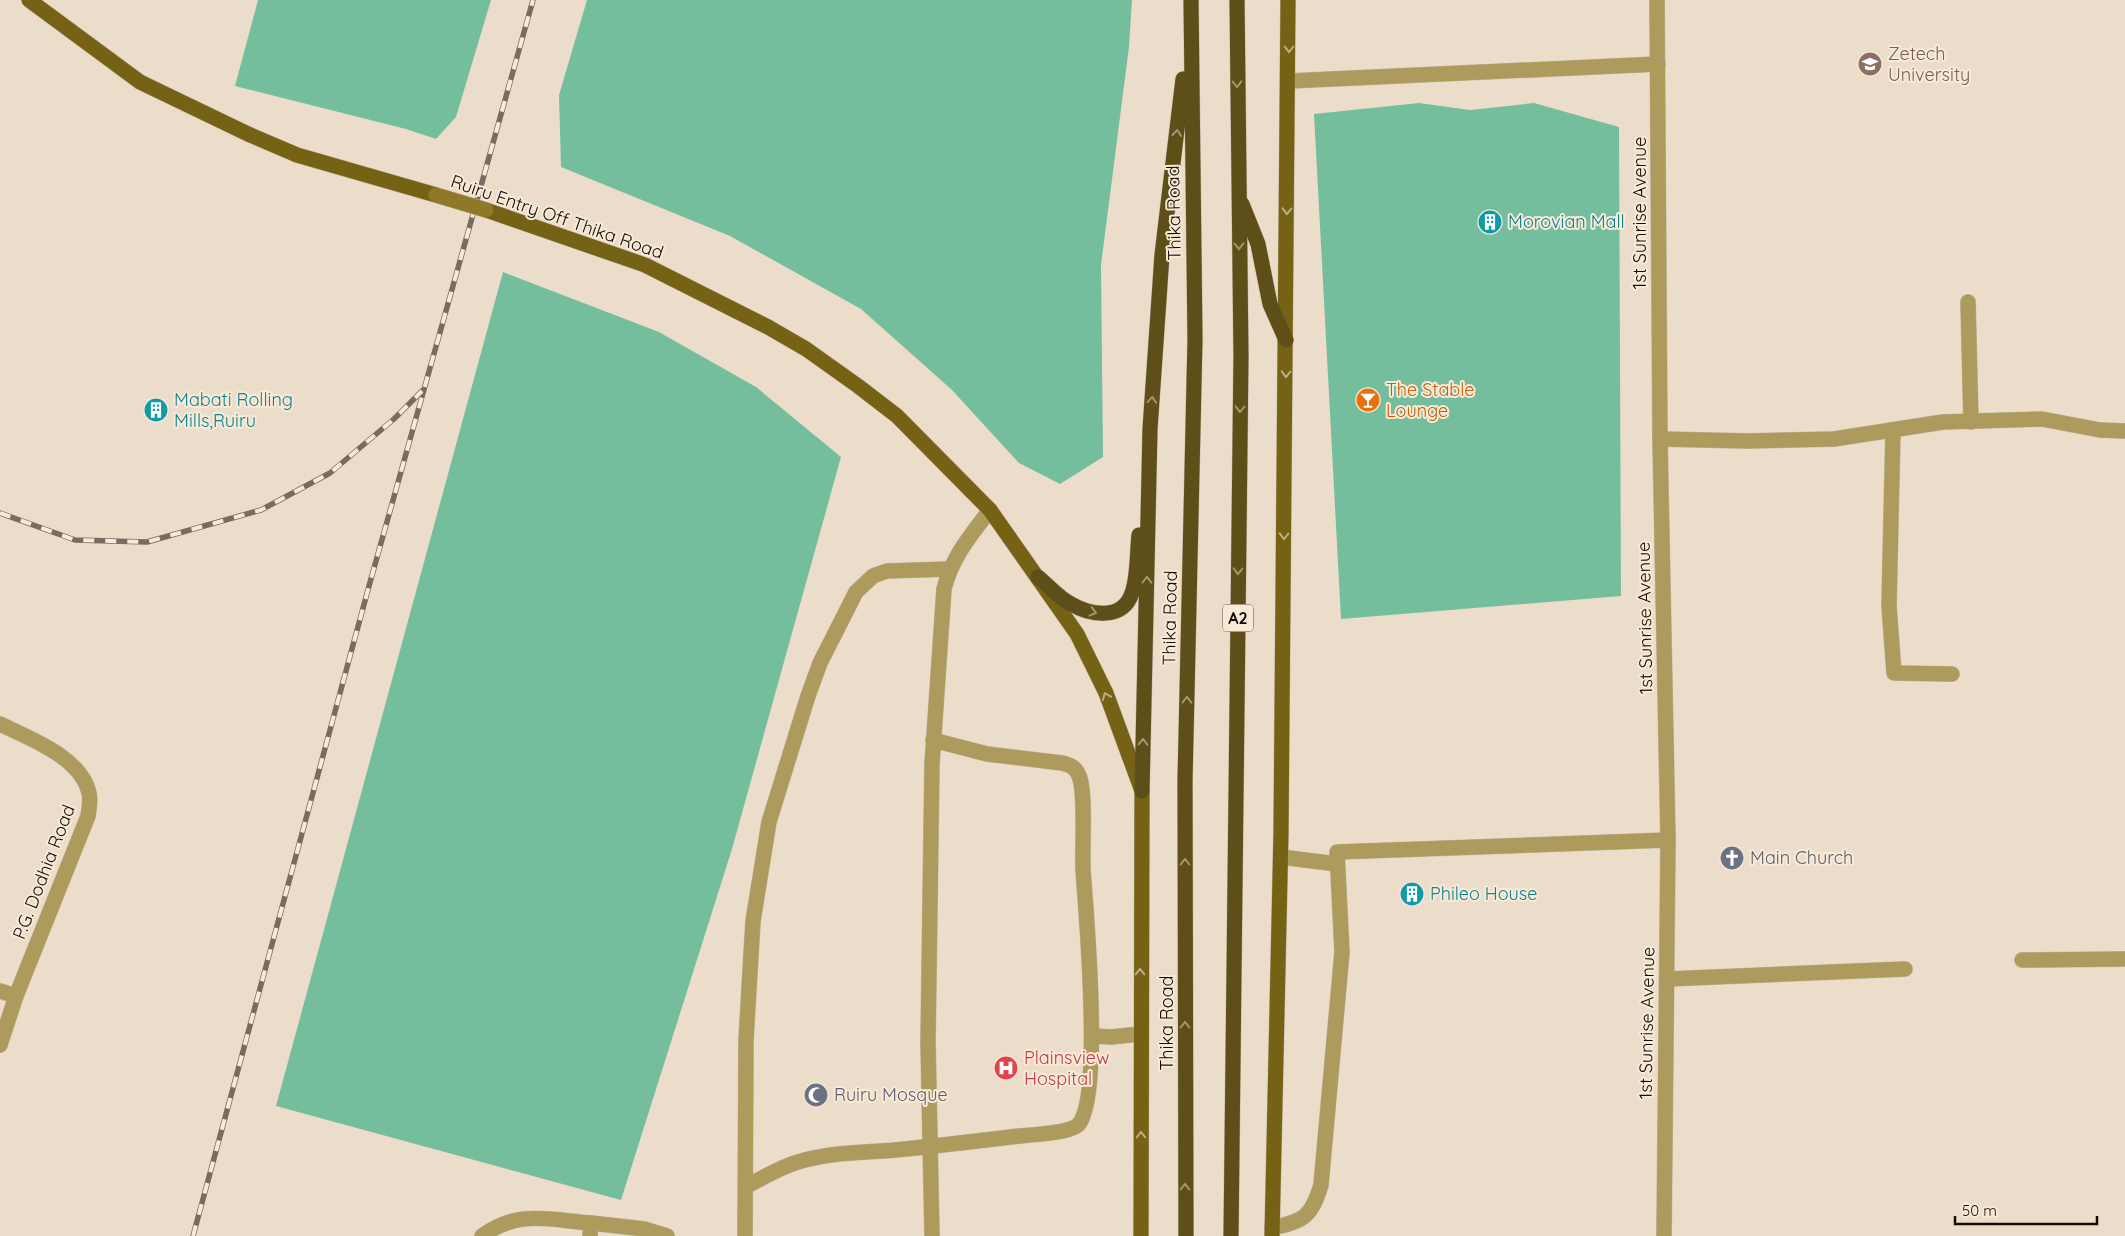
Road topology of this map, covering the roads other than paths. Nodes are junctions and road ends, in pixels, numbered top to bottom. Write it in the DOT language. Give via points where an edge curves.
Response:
graph roads {
  1 [pos="29,0"];
  2 [pos="1191,0"];
  3 [pos="1288,0"];
  4 [pos="1657,0"];
  5 [pos="1238,1"];
  6 [pos="1190,23"];
  7 [pos="1658,64"];
  8 [pos="1289,81"];
  9 [pos="1239,196"];
  10 [pos="1968,302"];
  11 [pos="1286,340"];
  12 [pos="1971,422"];
  13 [pos="1150,429"];
  14 [pos="1893,430"];
  15 [pos="2125,431"];
  16 [pos="1660,440"];
  17 [pos="990,510"];
  18 [pos="949,569"];
  19 [pos="1038,577"];
  20 [pos="1952,674"];
  21 [pos="0,724"];
  22 [pos="933,740"];
  23 [pos="1142,791"];
  24 [pos="1668,840"];
  25 [pos="1281,857"];
  26 [pos="1337,864"];
  27 [pos="2125,959"];
  28 [pos="2022,960"];
  29 [pos="1905,969"];
  30 [pos="1667,979"];
  31 [pos="0,991"];
  32 [pos="16,996"];
  33 [pos="1140,1034"];
  34 [pos="1092,1036"];
  35 [pos="0,1045"];
  36 [pos="929,1147"];
  37 [pos="747,1186"];
  38 [pos="590,1229"];
  39 [pos="1272,1232"];
  40 [pos="482,1236"];
  41 [pos="667,1236"];
  42 [pos="745,1236"];
  43 [pos="932,1236"];
  44 [pos="1141,1236"];
  45 [pos="1186,1236"];
  46 [pos="1231,1236"];
  47 [pos="1664,1236"];
  1 -- 17 [label="main road, Ruiru Entry Off Thika Road, bridge" via="148,86 248,134 297,155 486,210 645,265 768,327 806,349 897,416"];
  2 -- 6 [label="highway, Thika Road"];
  3 -- 8 [label="main road, one-way"];
  4 -- 7 [label="street, 1st Sunrise Avenue"];
  5 -- 9 [label="highway, A2, one-way"];
  13 -- 6 [label="highway, one-way" via="1162,255"];
  45 -- 6 [label="highway, Thika Road, one-way" via="1185,781 1195,339"];
  7 -- 8 [label="street"];
  7 -- 16 [label="street, 1st Sunrise Avenue"];
  8 -- 11 [label="main road, one-way"];
  9 -- 11 [label="highway" via="1258,244 1270,304"];
  9 -- 46 [label="highway, A2, one-way" via="1241,366"];
  10 -- 12 [label="street"];
  11 -- 25 [label="main road, one-way"];
  12 -- 14 [label="street" via="1943,422"];
  12 -- 15 [label="street" via="2042,420"];
  19 -- 13 [label="highway, one-way" via="1070,604 1098,614 1118,612 1127,604 1133,592"];
  23 -- 13 [label="highway, one-way"];
  14 -- 16 [label="street" via="1834,439"];
  14 -- 20 [label="street" via="1889,606 1894,673"];
  16 -- 24 [label="street, 1st Sunrise Avenue"];
  17 -- 18 [label="street"];
  17 -- 19 [label="main road, Ruiru Entry Off Thika Road"];
  18 -- 22 [label="street" via="944,589"];
  18 -- 37 [label="street" via="887,571 864,582 845,611 808,696 769,822 754,921 746,1040"];
  23 -- 19 [label="main road, Ruiru Entry Off Thika Road, one-way" via="1106,693 1077,634"];
  21 -- 32 [label="street, P.G. Dodhia Road" via="74,766 85,780 90,795 88,816"];
  22 -- 34 [label="street" via="987,754 1062,762 1072,766 1079,776"];
  22 -- 36 [label="street"];
  33 -- 23 [label="main road, Thika Road, one-way"];
  24 -- 26 [label="street" via="1337,852"];
  24 -- 30 [label="street, 1st Sunrise Avenue"];
  25 -- 26 [label="street"];
  25 -- 39 [label="main road"];
  26 -- 39 [label="street" via="1342,952 1321,1185 1309,1212 1298,1222"];
  27 -- 28 [label="street"];
  29 -- 30 [label="street"];
  30 -- 47 [label="street, 1st Sunrise Avenue"];
  31 -- 32 [label="street"];
  32 -- 35 [label="street, P.G. Dodhia Road"];
  33 -- 34 [label="street"];
  44 -- 33 [label="main road, Thika Road, one-way"];
  34 -- 36 [label="street" via="1087,1098 1078,1125 1047,1133"];
  36 -- 37 [label="street" via="823,1156 796,1162"];
  36 -- 43 [label="street"];
  37 -- 42 [label="street"];
  38 -- 40 [label="street" via="533,1218 514,1219 497,1225"];
  38 -- 41 [label="street" via="644,1229"];
}
